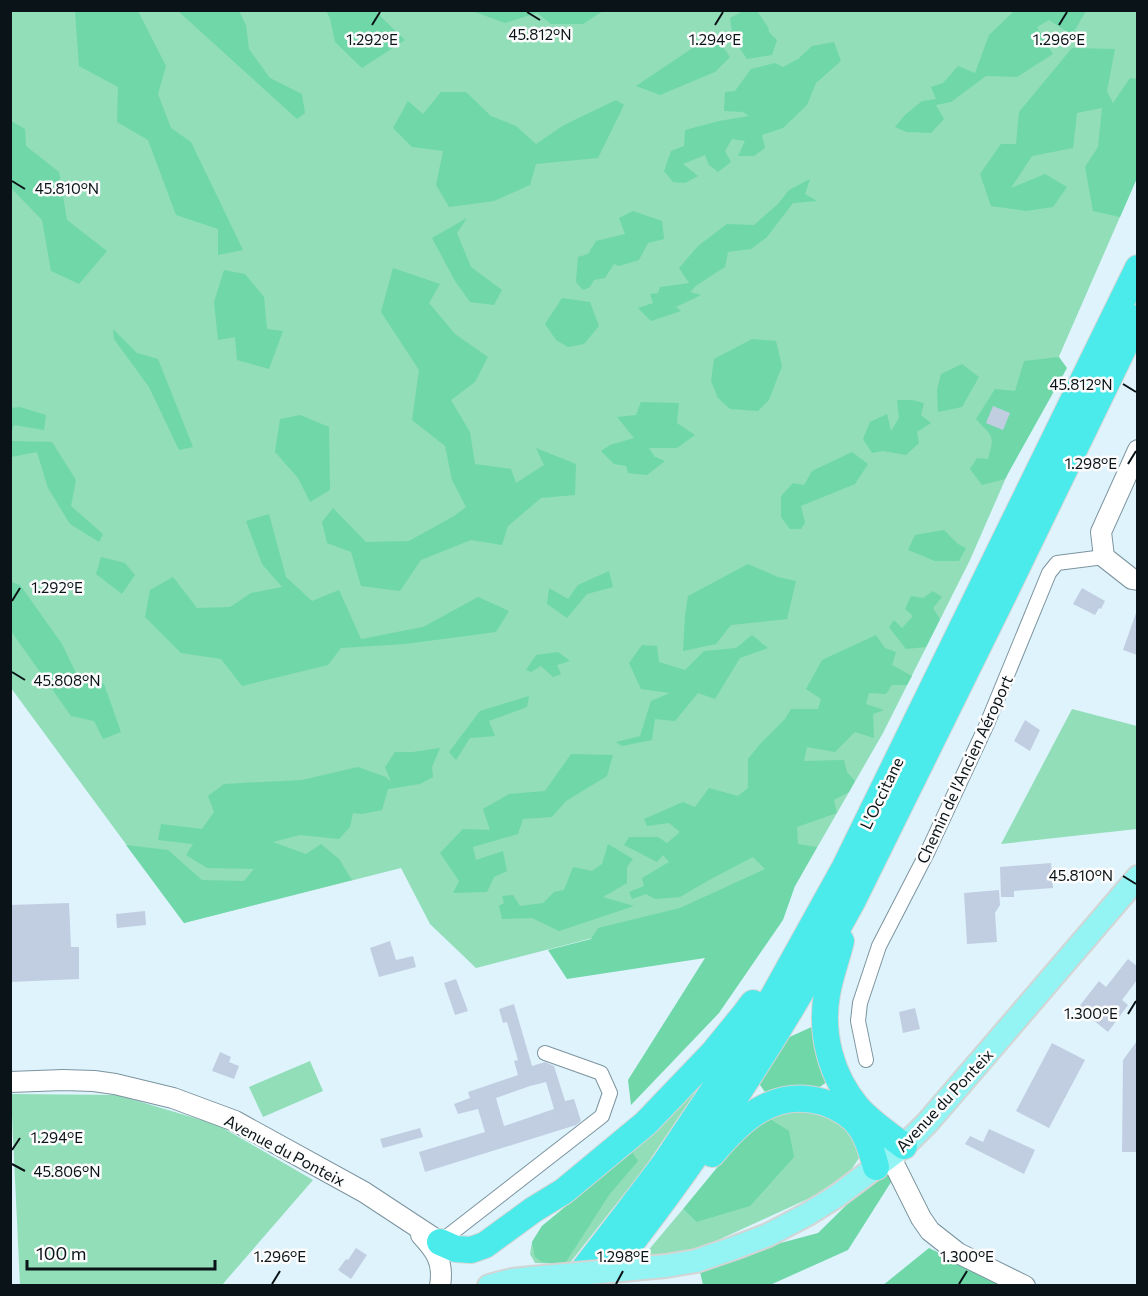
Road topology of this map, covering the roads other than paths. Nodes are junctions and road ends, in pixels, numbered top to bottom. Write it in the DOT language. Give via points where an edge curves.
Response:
graph roads {
  1 [pos="1137,268"];
  2 [pos="1137,318"];
  3 [pos="1137,450"];
  4 [pos="1104,557"];
  5 [pos="1137,580"];
  6 [pos="1137,877"];
  7 [pos="852,900"];
  8 [pos="804,940"];
  9 [pos="545,1053"];
  10 [pos="866,1060"];
  11 [pos="10,1082"];
  12 [pos="890,1156"];
  13 [pos="661,1204"];
  14 [pos="407,1219"];
  15 [pos="440,1242"];
  16 [pos="508,1282"];
  17 [pos="440,1286"];
  18 [pos="571,1286"];
  19 [pos="597,1286"];
  20 [pos="1024,1286"];
  1 -- 8 [label="highway, L'Occitane" via="845,867"];
  2 -- 7 [label="highway, L'Occitane"];
  3 -- 4 [label="street" via="1101,532"];
  4 -- 5 [label="street"];
  4 -- 10 [label="street, Chemin de l'Ancien Aéroport" via="1056,563 1049,573 987,724 879,946 860,1003 858,1021"];
  6 -- 12 [label="main road, Avenue du Ponteix" via="928,1122"];
  7 -- 12 [label="highway" via="827,993 824,1017 828,1049 835,1072"];
  7 -- 13 [label="highway, L'Occitane" via="781,1026"];
  8 -- 15 [label="highway" via="786,954 713,1053 646,1123 573,1184 485,1245 471,1250"];
  8 -- 18 [label="highway, L'Occitane" via="701,1110"];
  9 -- 15 [label="street" via="601,1073 610,1094 602,1116"];
  11 -- 14 [label="street, Avenue du Ponteix" via="94,1081 173,1098 236,1121"];
  12 -- 13 [label="highway" via="870,1143 854,1119 840,1109 811,1099 786,1100 747,1118 682,1190"];
  12 -- 16 [label="main road, Avenue du Ponteix, bridge" via="818,1208 768,1234 710,1257 666,1266"];
  12 -- 20 [label="street" via="930,1231 958,1253"];
  13 -- 19 [label="highway, L'Occitane"];
  14 -- 15 [label="street, Avenue du Ponteix"];
  14 -- 17 [label="street" via="433,1247 441,1263"];
}
